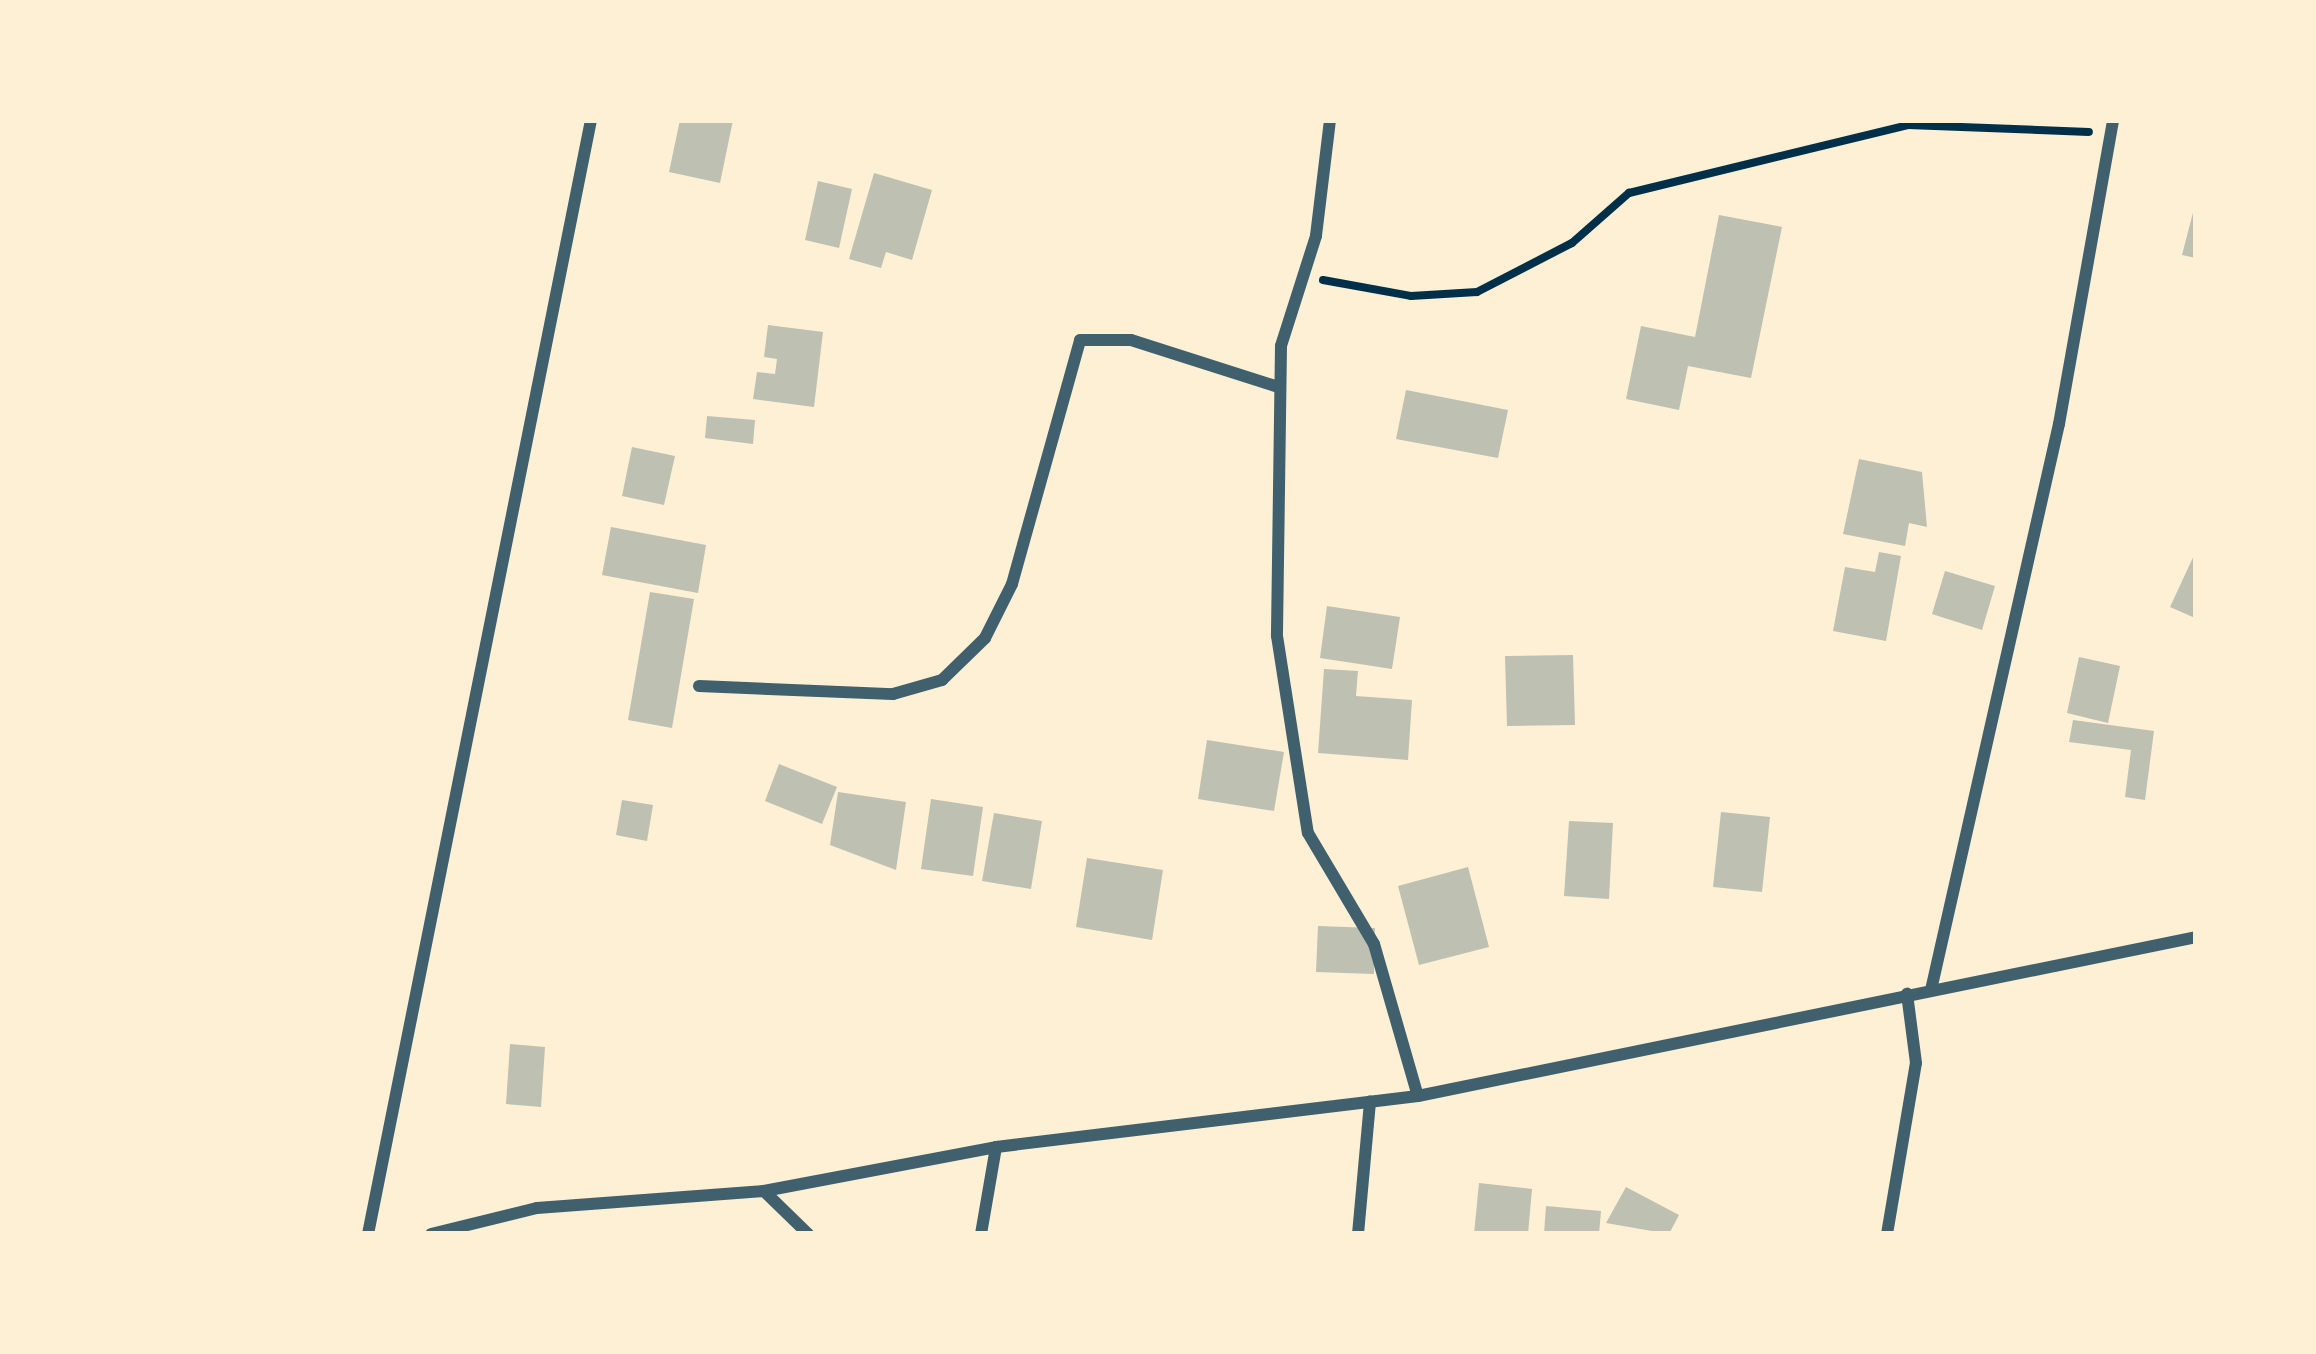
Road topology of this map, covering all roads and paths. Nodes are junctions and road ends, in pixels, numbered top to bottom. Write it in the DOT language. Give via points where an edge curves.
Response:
graph roads {
  1 [pos="591,120"];
  2 [pos="1330,120"];
  3 [pos="2112,126"];
  4 [pos="1304,275"];
  5 [pos="1278,387"];
  6 [pos="699,686"];
  7 [pos="2196,937"];
  8 [pos="1931,990"];
  9 [pos="1907,994"];
  10 [pos="1418,1096"];
  11 [pos="1370,1102"];
  12 [pos="996,1147"];
  13 [pos="764,1191"];
  14 [pos="368,1234"];
  15 [pos="431,1234"];
  16 [pos="808,1234"];
  17 [pos="981,1234"];
  18 [pos="1358,1234"];
  19 [pos="1887,1234"];
  1 -- 14 [label="street"];
  2 -- 4 [label="street"];
  3 -- 4 [label="path" via="1908,125 1724,166 1629,194 1571,243 1477,292 1412,296"];
  3 -- 8 [label="street" via="2059,424"];
  4 -- 5 [label="street"];
  5 -- 6 [label="street" via="1131,340 1079,340 1012,584 985,638 942,680 892,694"];
  5 -- 10 [label="street" via="1277,636 1290,770 1308,833 1384,968"];
  7 -- 8 [label="street"];
  8 -- 9 [label="street"];
  9 -- 10 [label="street"];
  9 -- 19 [label="street" via="1916,1063"];
  10 -- 11 [label="street"];
  11 -- 12 [label="street"];
  11 -- 18 [label="street"];
  12 -- 13 [label="street"];
  12 -- 17 [label="street"];
  13 -- 15 [label="street" via="537,1208"];
  13 -- 16 [label="street"];
}
